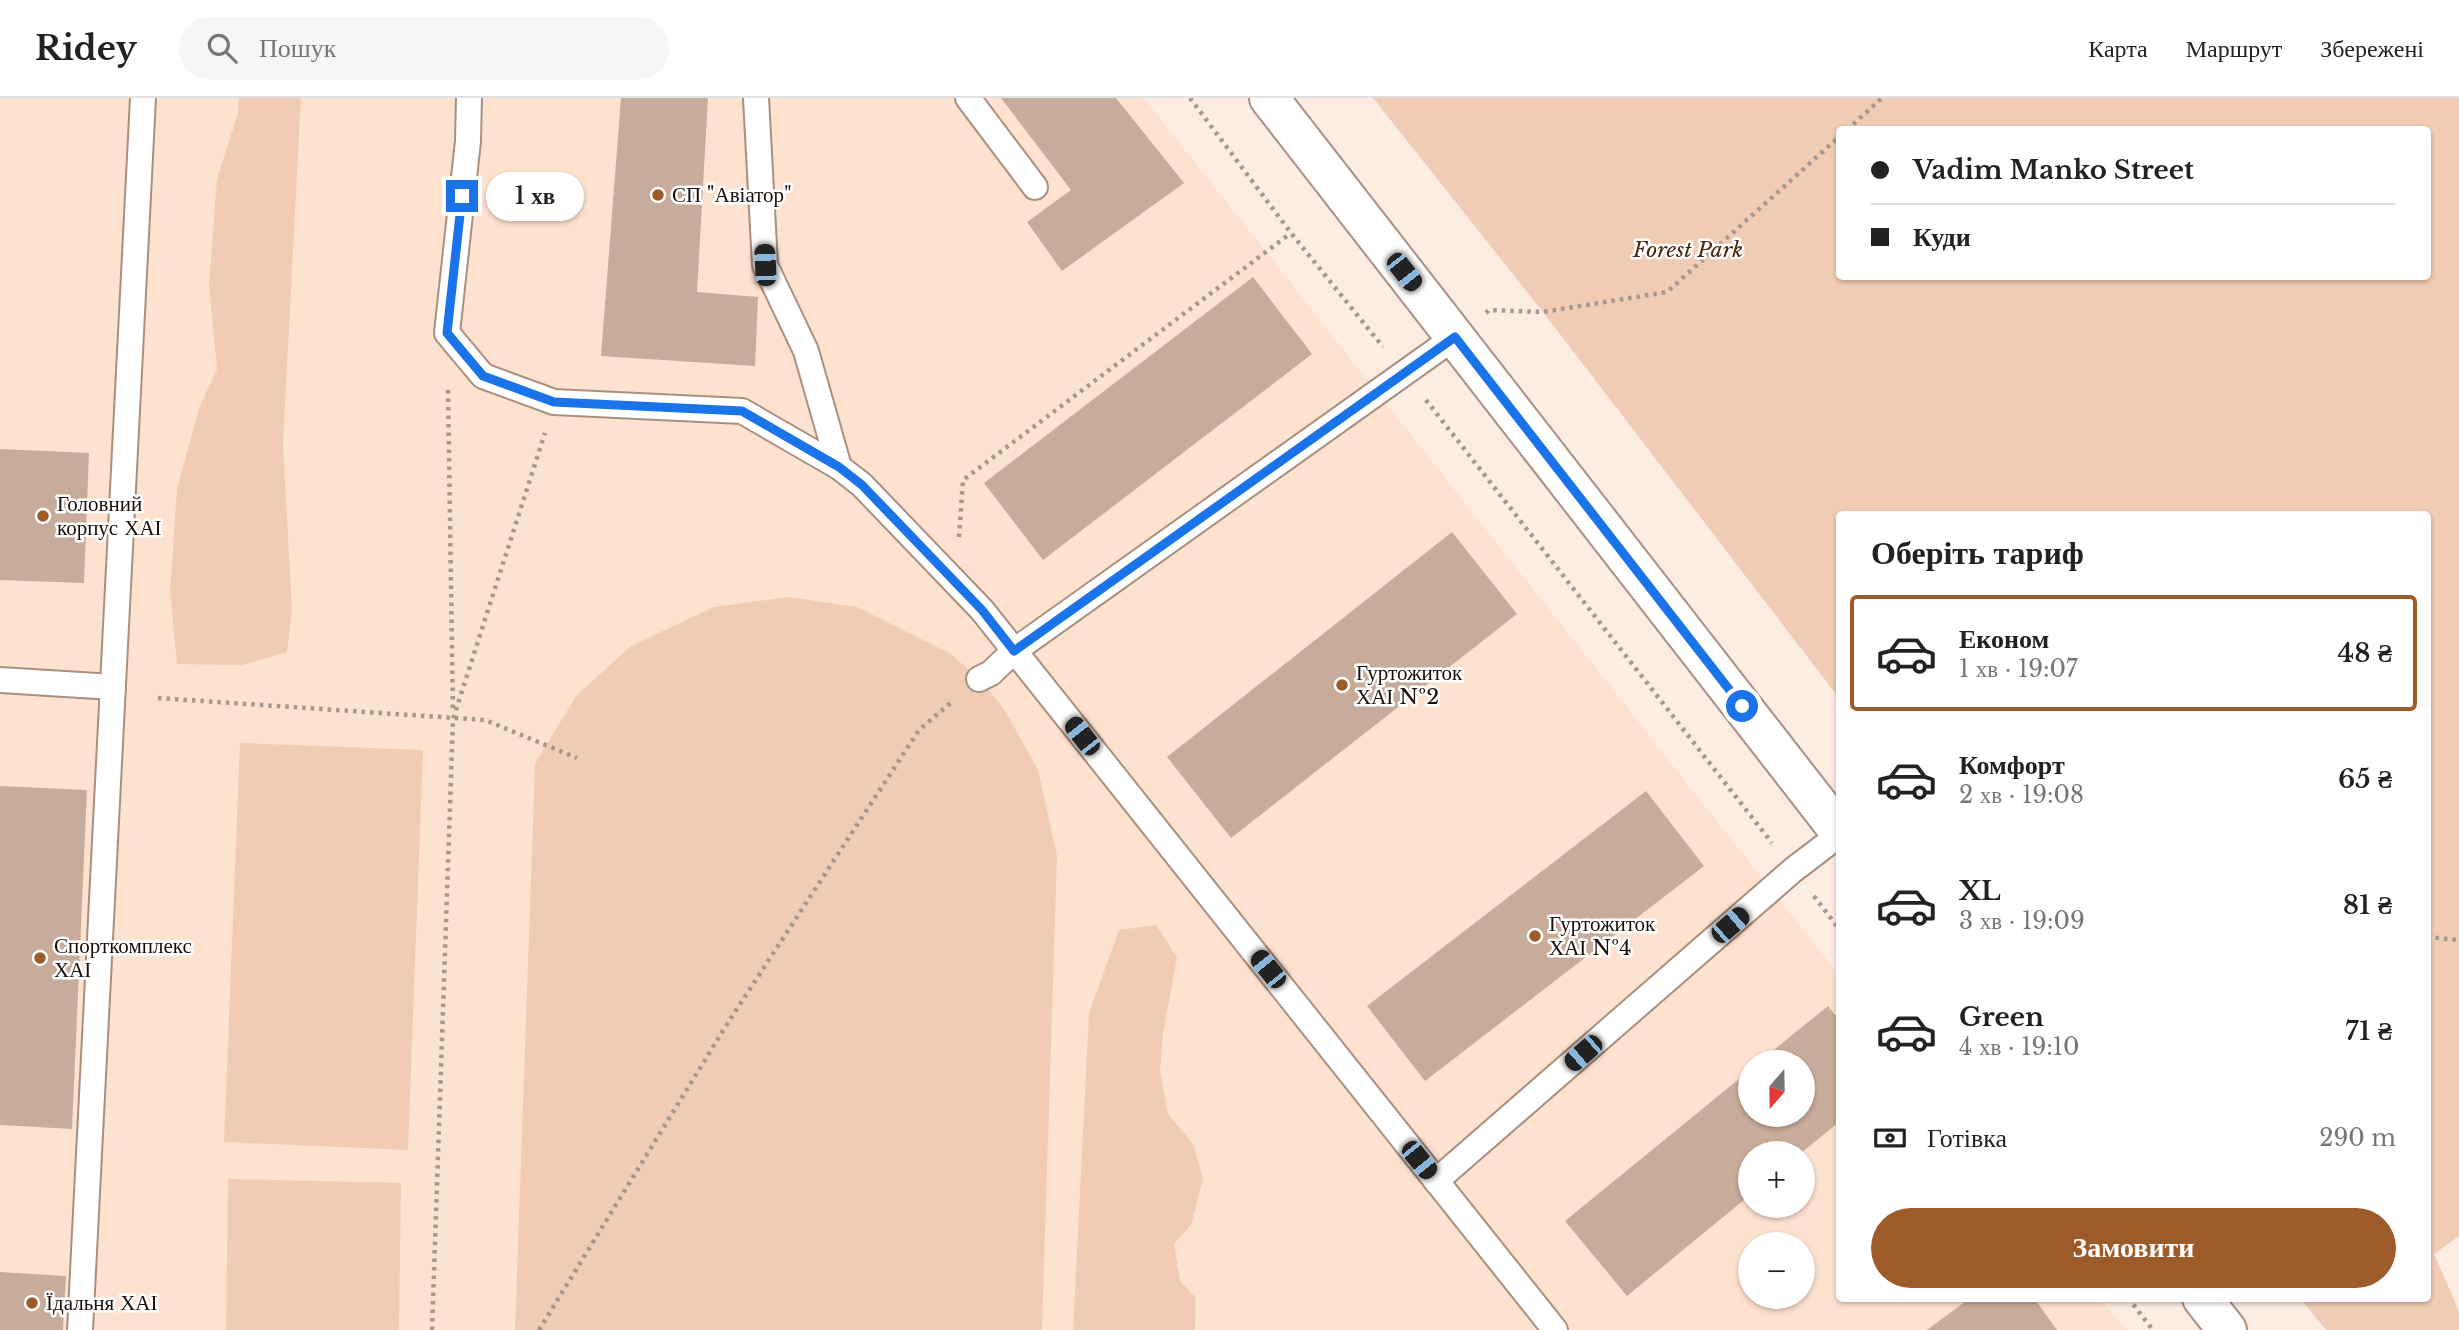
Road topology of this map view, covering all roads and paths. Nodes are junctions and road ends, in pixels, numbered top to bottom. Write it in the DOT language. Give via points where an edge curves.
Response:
graph roads {
  1 [pos="143,98"];
  2 [pos="469,98"];
  3 [pos="756,98"];
  4 [pos="968,98"];
  5 [pos="1190,98"];
  6 [pos="1269,98"];
  7 [pos="1882,98"];
  8 [pos="1851,126"];
  9 [pos="1836,140"];
  10 [pos="1035,187"];
  11 [pos="1291,233"];
  12 [pos="447,333"];
  13 [pos="1455,337"];
  14 [pos="1406,374"];
  15 [pos="554,402"];
  16 [pos="839,467"];
  17 [pos="957,583"];
  18 [pos="1014,651"];
  19 [pos="979,678"];
  20 [pos="0,680"];
  21 [pos="113,687"];
  22 [pos="158,698"];
  23 [pos="453,719"];
  24 [pos="577,758"];
  25 [pos="1836,829"];
  26 [pos="1836,835"];
  27 [pos="1793,870"];
  28 [pos="1836,925"];
  29 [pos="2431,937"];
  30 [pos="2459,940"];
  31 [pos="1436,1181"];
  32 [pos="2131,1302"];
  33 [pos="2205,1302"];
  34 [pos="80,1330"];
  35 [pos="432,1330"];
  36 [pos="539,1330"];
  37 [pos="1555,1330"];
  38 [pos="2153,1330"];
  39 [pos="2227,1330"];
  1 -- 21 [label="lane"];
  2 -- 12 [label="lane"];
  3 -- 16 [label="lane" via="765,265 806,351"];
  4 -- 10 [label="lane"];
  5 -- 11 [label="path"];
  6 -- 13 [label="main road"];
  7 -- 8 [label="path"];
  9 -- 13 [label="path" via="1667,292 1543,312 1489,310"];
  11 -- 14 [label="path"];
  11 -- 17 [label="path" via="963,480"];
  12 -- 15 [label="lane" via="483,376"];
  12 -- 23 [label="path"];
  13 -- 14 [label="lane"];
  13 -- 25 [label="main road"];
  14 -- 18 [label="lane"];
  14 -- 27 [label="path"];
  15 -- 16 [label="lane" via="742,411"];
  15 -- 23 [label="path"];
  16 -- 17 [label="lane"];
  17 -- 18 [label="lane"];
  18 -- 19 [label="lane"];
  18 -- 31 [label="lane"];
  19 -- 36 [label="path" via="919,730 729,1021"];
  20 -- 21 [label="lane"];
  21 -- 34 [label="lane"];
  22 -- 23 [label="path"];
  23 -- 24 [label="path" via="485,720"];
  23 -- 35 [label="path"];
  26 -- 27 [label="lane"];
  27 -- 28 [label="path"];
  27 -- 31 [label="lane"];
  29 -- 30 [label="path"];
  31 -- 37 [label="lane"];
  32 -- 38 [label="path"];
  33 -- 39 [label="main road"];
}
